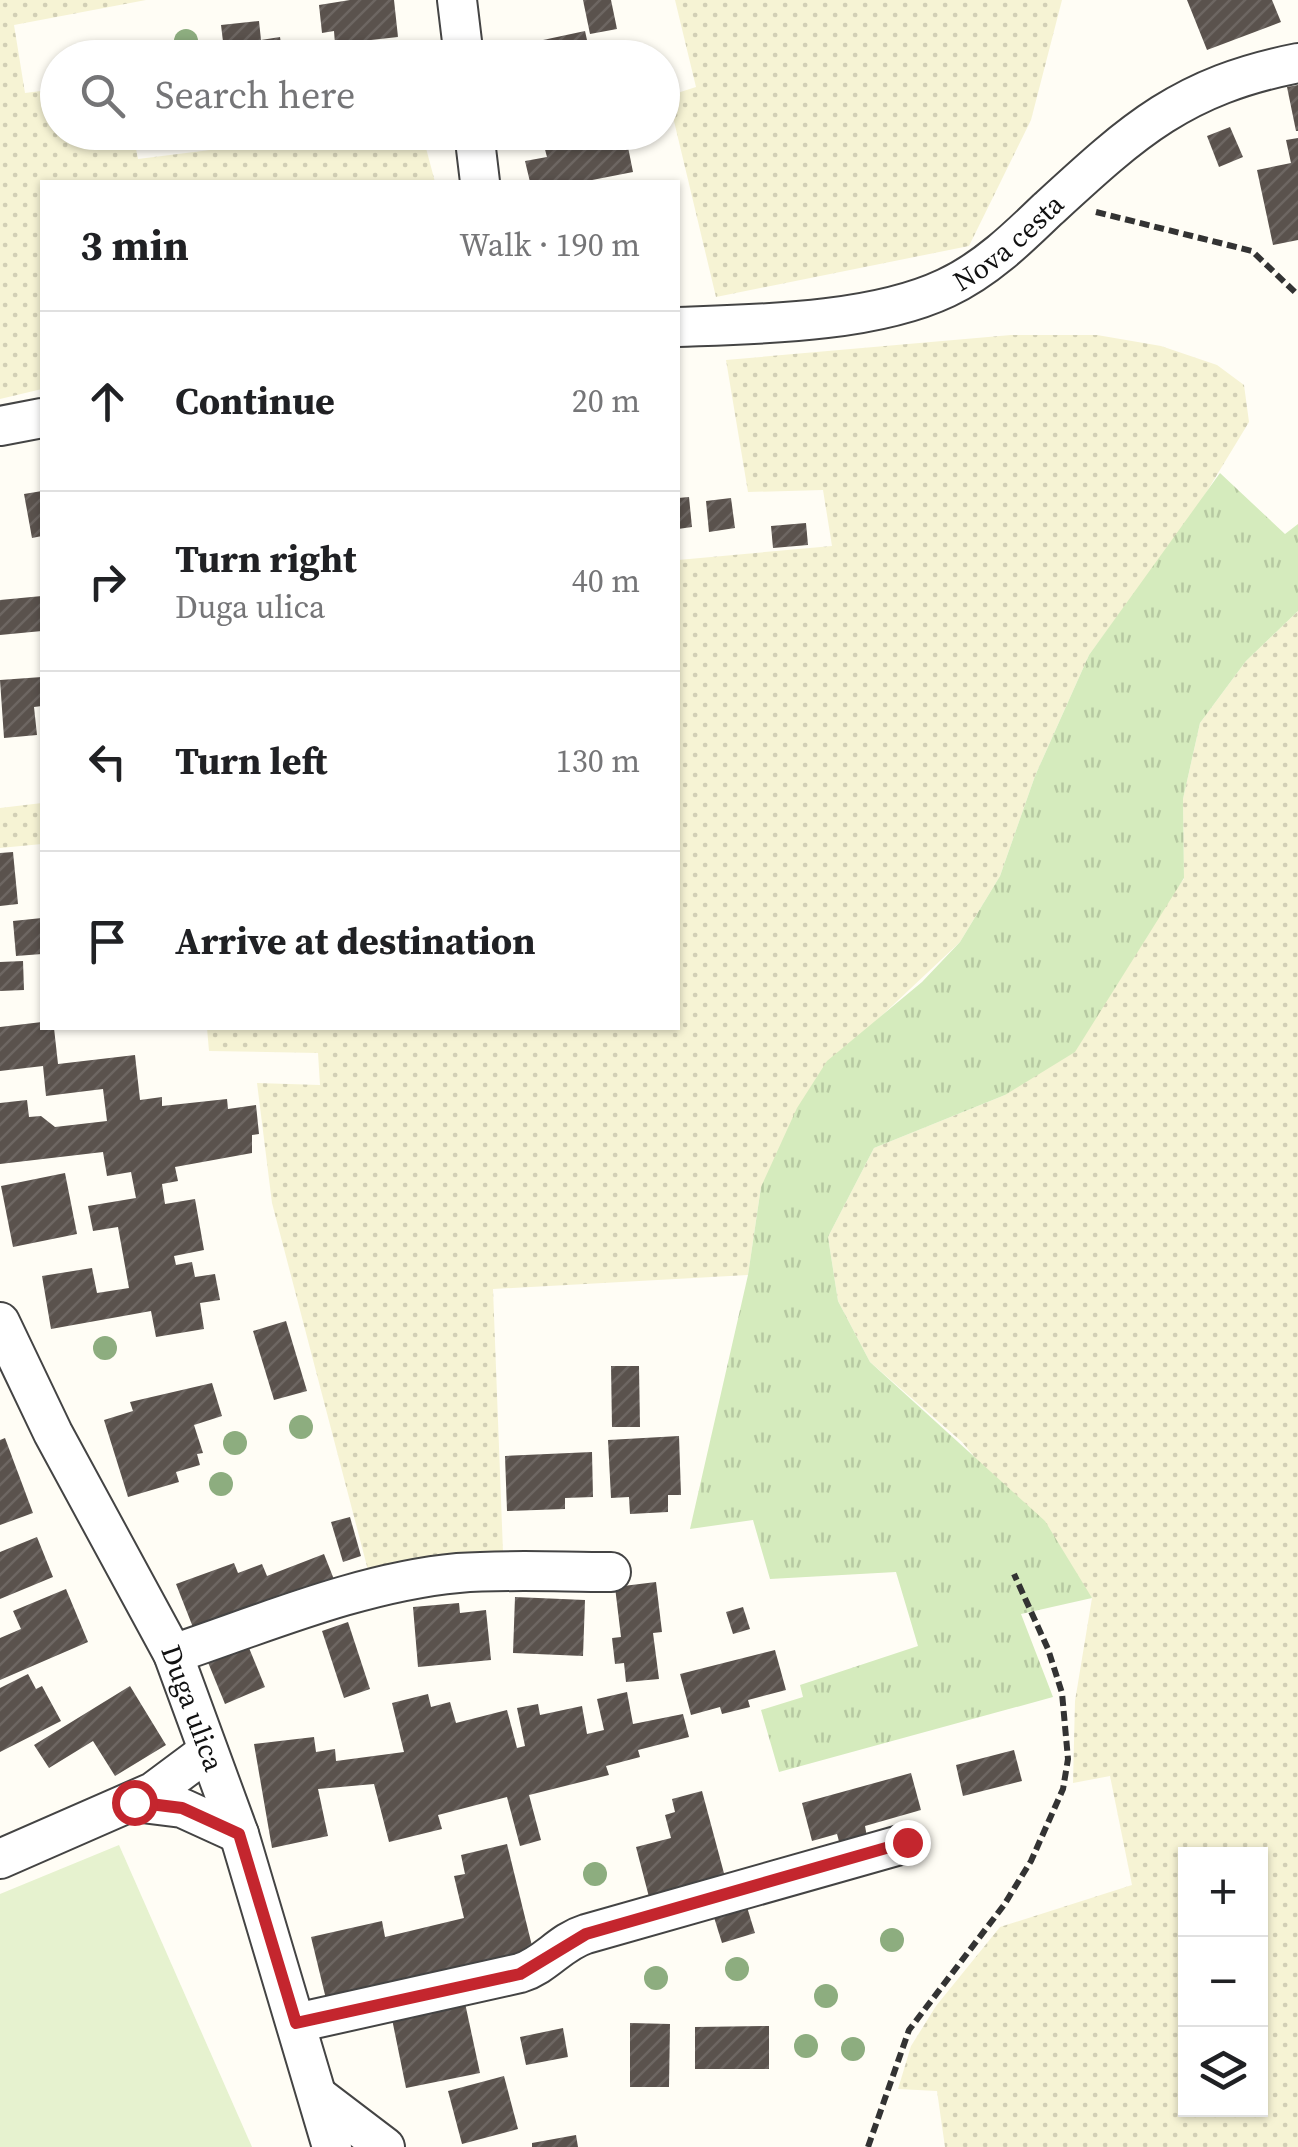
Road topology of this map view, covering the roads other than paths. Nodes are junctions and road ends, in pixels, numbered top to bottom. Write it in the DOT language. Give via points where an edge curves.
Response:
graph roads {
  1 [pos="457,0"];
  2 [pos="462,40"];
  3 [pos="1298,63"];
  4 [pos="476,150"];
  5 [pos="480,180"];
  6 [pos="680,328"];
  7 [pos="40,418"];
  8 [pos="0,426"];
  9 [pos="0,1322"];
  10 [pos="611,1572"];
  11 [pos="173,1654"];
  12 [pos="208,1751"];
  13 [pos="134,1802"];
  14 [pos="239,1834"];
  15 [pos="907,1842"];
  16 [pos="0,1859"];
  17 [pos="296,2023"];
  18 [pos="318,2096"];
  19 [pos="332,2147"];
  20 [pos="384,2147"];
  1 -- 2 [label="street"];
  3 -- 6 [label="street, Nova cesta" via="1240,74 1183,99 946,288 843,315"];
  4 -- 5 [label="street"];
  7 -- 8 [label="street"];
  9 -- 11 [label="street, Duga ulica"];
  10 -- 11 [label="street" via="459,1573 409,1580"];
  11 -- 12 [label="street, Duga ulica"];
  12 -- 13 [label="street"];
  12 -- 14 [label="street, Duga ulica"];
  13 -- 14 [label="street" via="182,1808"];
  13 -- 16 [label="street"];
  14 -- 17 [label="street, Duga ulica"];
  15 -- 17 [label="street" via="586,1934 520,1974"];
  17 -- 18 [label="street, Duga ulica"];
  18 -- 19 [label="street, Duga ulica"];
  18 -- 20 [label="street"];
}
